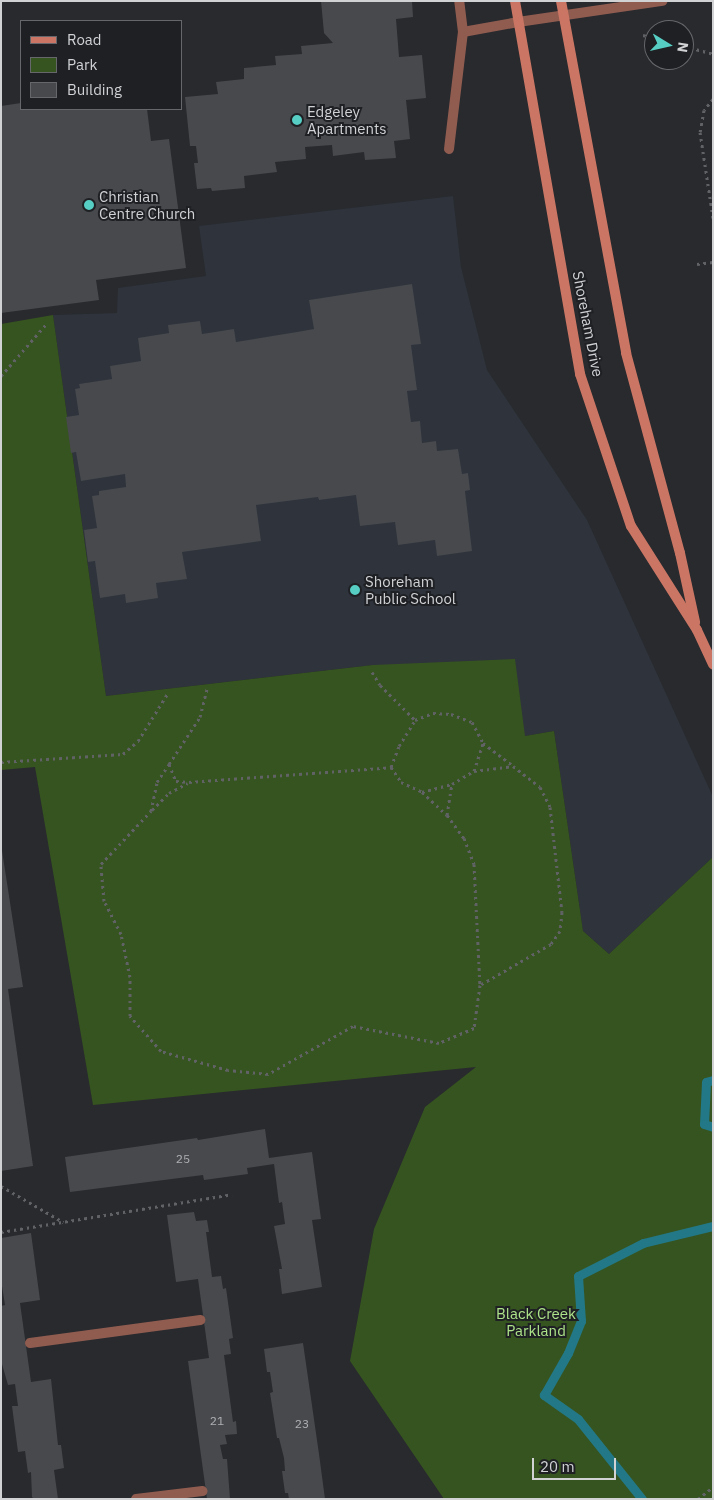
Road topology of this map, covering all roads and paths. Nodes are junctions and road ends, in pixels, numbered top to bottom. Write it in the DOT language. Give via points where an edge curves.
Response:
graph roads {
  1 [pos="459,1"];
  2 [pos="515,1"];
  3 [pos="561,1"];
  4 [pos="662,1"];
  5 [pos="562,16"];
  6 [pos="518,22"];
  7 [pos="463,32"];
  8 [pos="694,49"];
  9 [pos="713,54"];
  10 [pos="713,99"];
  11 [pos="449,148"];
  12 [pos="713,218"];
  13 [pos="713,262"];
  14 [pos="697,264"];
  15 [pos="47,323"];
  16 [pos="1,376"];
  17 [pos="697,630"];
  18 [pos="713,665"];
  19 [pos="372,672"];
  20 [pos="208,686"];
  21 [pos="168,693"];
  22 [pos="415,720"];
  23 [pos="483,743"];
  24 [pos="1,762"];
  25 [pos="169,764"];
  26 [pos="513,766"];
  27 [pos="391,767"];
  28 [pos="474,771"];
  29 [pos="189,782"];
  30 [pos="452,784"];
  31 [pos="422,792"];
  32 [pos="151,811"];
  33 [pos="447,815"];
  34 [pos="480,985"];
  35 [pos="1,1186"];
  36 [pos="232,1194"];
  37 [pos="64,1222"];
  38 [pos="1,1232"];
  39 [pos="200,1320"];
  40 [pos="30,1344"];
  41 [pos="713,1487"];
  42 [pos="203,1491"];
  43 [pos="136,1499"];
  44 [pos="698,1499"];
  1 -- 7 [label="street"];
  2 -- 6 [label="street, Shoreham Drive"];
  3 -- 5 [label="street, Shoreham Drive"];
  4 -- 5 [label="street"];
  5 -- 6 [label="street"];
  5 -- 17 [label="street, Shoreham Drive" via="626,353 680,553"];
  6 -- 7 [label="street"];
  6 -- 17 [label="street, Shoreham Drive" via="580,374 631,526"];
  7 -- 11 [label="street"];
  8 -- 9 [label="path"];
  10 -- 12 [label="path" via="704,110 700,132"];
  13 -- 14 [label="path"];
  15 -- 16 [label="path"];
  17 -- 18 [label="street, Shoreham Drive"];
  19 -- 22 [label="path" via="380,685"];
  20 -- 25 [label="path" via="200,717"];
  21 -- 24 [label="path" via="138,741 123,754"];
  22 -- 23 [label="path" via="433,713 451,714 472,722"];
  22 -- 27 [label="path"];
  23 -- 26 [label="path"];
  23 -- 28 [label="path"];
  25 -- 29 [label="path" via="176,781"];
  25 -- 32 [label="path" via="157,782"];
  26 -- 28 [label="path"];
  26 -- 34 [label="path" via="540,788 550,808 562,912 560,931 551,944"];
  27 -- 29 [label="path"];
  27 -- 31 [label="path" via="402,782"];
  28 -- 30 [label="path"];
  29 -- 32 [label="path" via="169,793"];
  30 -- 31 [label="path"];
  30 -- 33 [label="path"];
  31 -- 33 [label="path"];
  32 -- 34 [label="path" via="101,864 104,901 121,934 130,977 130,1016 160,1050 228,1070 268,1074 353,1026 438,1043 474,1028"];
  33 -- 34 [label="path" via="464,838 474,864"];
  35 -- 37 [label="path"];
  36 -- 37 [label="path"];
  37 -- 38 [label="path"];
  39 -- 40 [label="street"];
  41 -- 44 [label="path"];
  42 -- 43 [label="street"];
}
